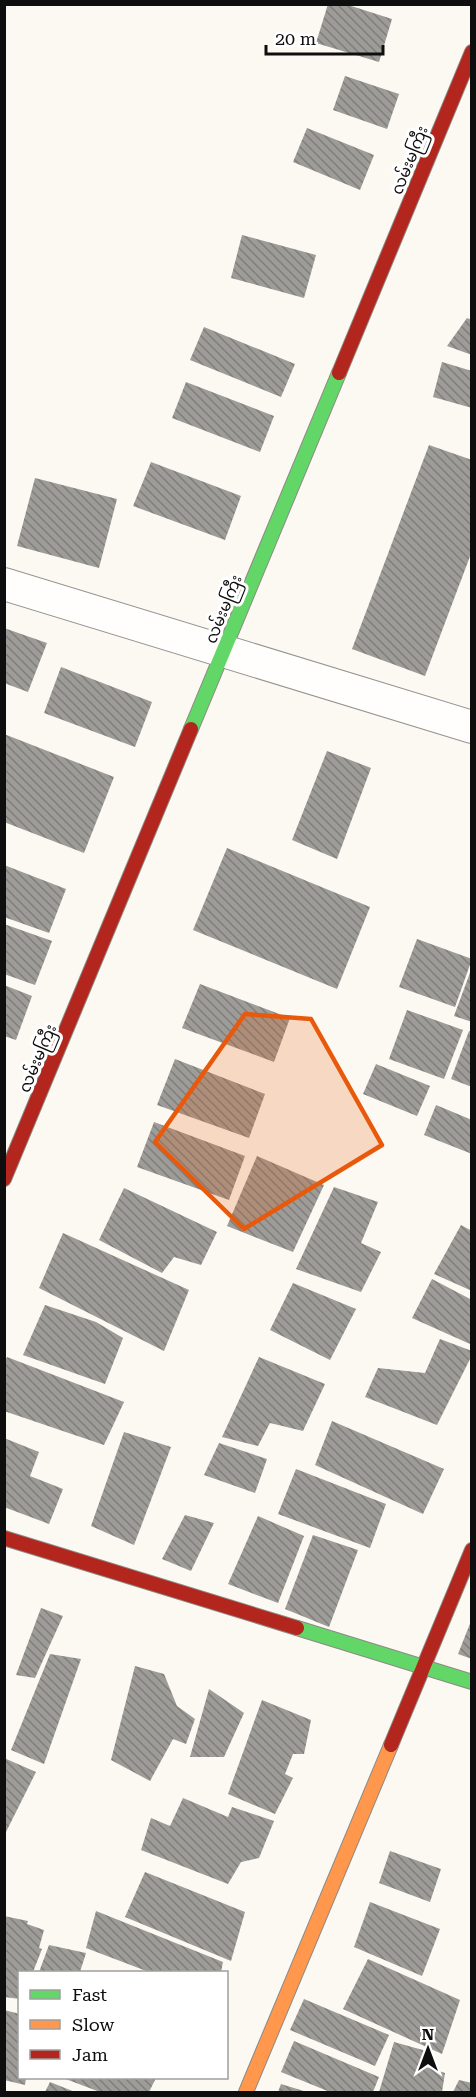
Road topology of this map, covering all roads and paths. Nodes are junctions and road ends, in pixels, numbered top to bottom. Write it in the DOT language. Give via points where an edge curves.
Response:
graph roads {
  1 [pos="471,52"];
  2 [pos="4,584"];
  3 [pos="224,651"];
  4 [pos="471,727"];
  5 [pos="4,1179"];
  6 [pos="4,1538"];
  7 [pos="471,1550"];
  8 [pos="423,1667"];
  9 [pos="471,1682"];
  10 [pos="246,2092"];
  1 -- 3 [label="main road, လမ်းမကြီး"];
  2 -- 3 [label="street"];
  3 -- 4 [label="street"];
  3 -- 5 [label="main road, လမ်းမကြီး"];
  6 -- 8 [label="main road"];
  7 -- 8 [label="main road"];
  8 -- 9 [label="main road"];
  8 -- 10 [label="main road"];
}
